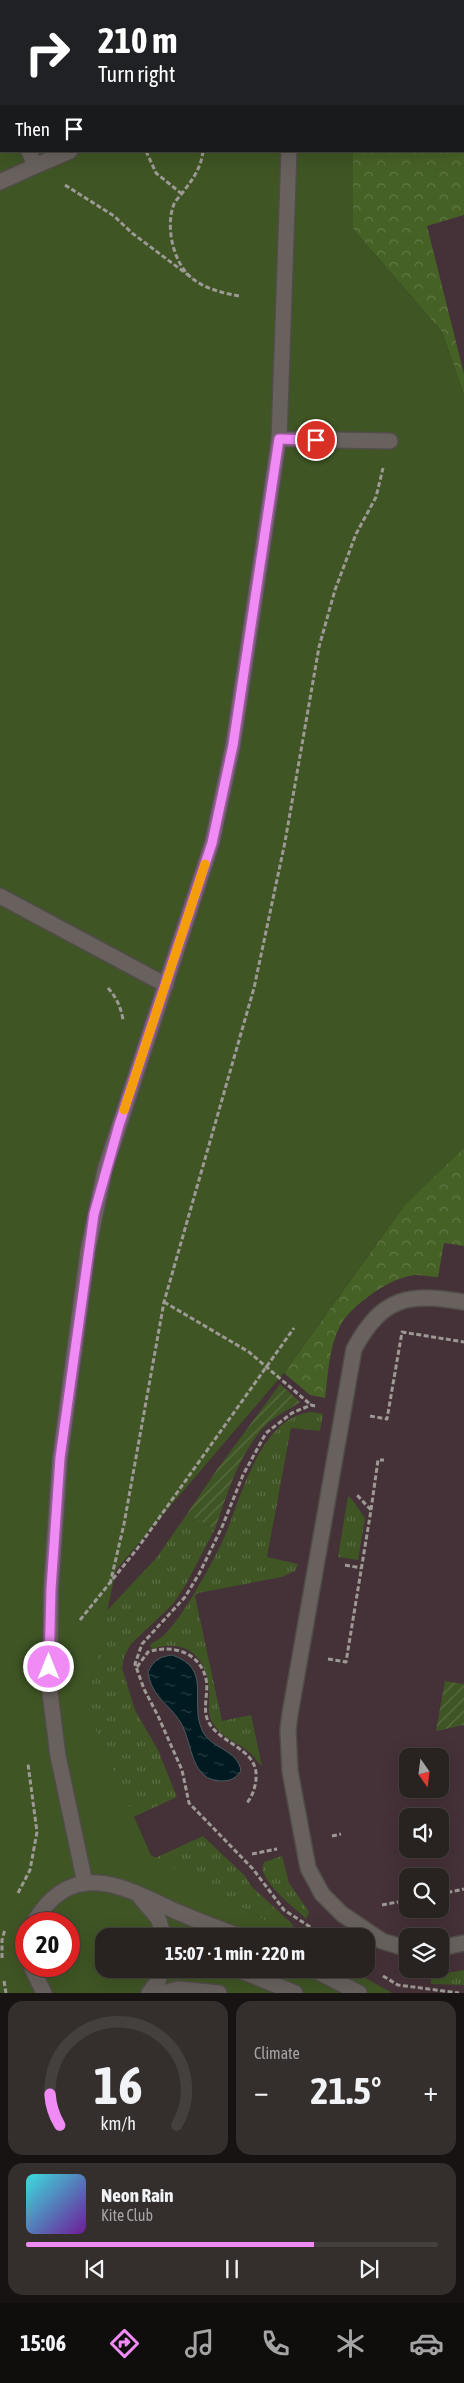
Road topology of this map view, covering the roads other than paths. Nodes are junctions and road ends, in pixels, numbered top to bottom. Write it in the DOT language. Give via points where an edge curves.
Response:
graph roads {
  1 [pos="29,152"];
  2 [pos="68,152"];
  3 [pos="289,152"];
  4 [pos="35,166"];
  5 [pos="0,182"];
  6 [pos="279,439"];
  7 [pos="390,441"];
  8 [pos="0,896"];
  9 [pos="166,985"];
  10 [pos="464,1302"];
  11 [pos="85,1883"];
  12 [pos="126,1888"];
  13 [pos="41,1912"];
  14 [pos="161,1928"];
  15 [pos="217,1928"];
  16 [pos="464,1943"];
  17 [pos="449,1946"];
  18 [pos="399,1947"];
  19 [pos="36,1977"];
  20 [pos="159,1978"];
  21 [pos="259,1978"];
  22 [pos="330,1978"];
  23 [pos="44,1993"];
  24 [pos="149,1993"];
  25 [pos="163,1993"];
  26 [pos="219,1993"];
  27 [pos="295,1993"];
  28 [pos="359,1993"];
  1 -- 4 [label="street"];
  2 -- 4 [label="street"];
  3 -- 6 [label="street"];
  4 -- 5 [label="street"];
  6 -- 7 [label="street"];
  6 -- 9 [label="street" via="233,745 212,843"];
  8 -- 9 [label="street"];
  9 -- 11 [label="street" via="105,1169 93,1223 60,1458 49,1653 50,1693 58,1756"];
  10 -- 18 [label="street" via="412,1298 395,1303 366,1328 354,1349 290,1714 288,1738 294,1795 308,1868 322,1894 342,1914 382,1941"];
  11 -- 12 [label="street" via="106,1882"];
  11 -- 13 [label="street" via="64,1890 46,1903"];
  12 -- 14 [label="street" via="144,1900"];
  12 -- 15 [label="street"];
  16 -- 17 [label="street"];
  19 -- 23 [label="street"];
  20 -- 24 [label="street"];
  21 -- 27 [label="street"];
  22 -- 28 [label="street"];
  25 -- 26 [label="street" via="178,1989"];
}
